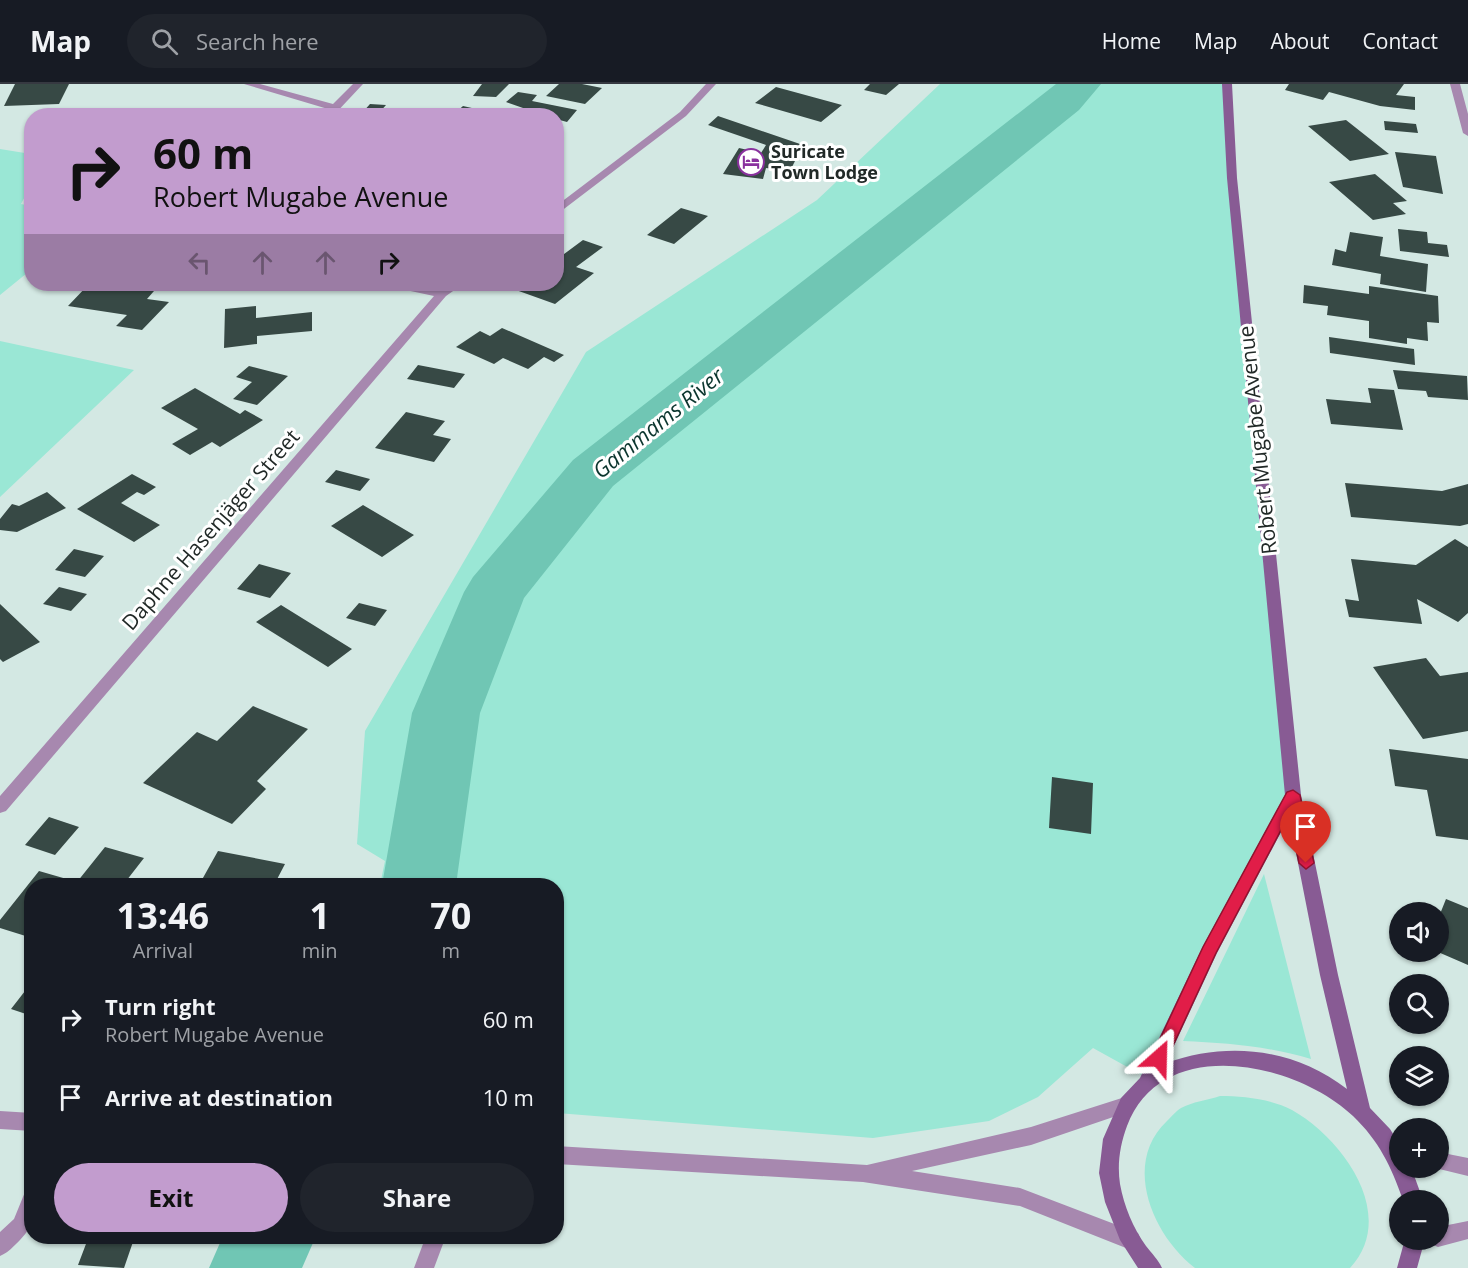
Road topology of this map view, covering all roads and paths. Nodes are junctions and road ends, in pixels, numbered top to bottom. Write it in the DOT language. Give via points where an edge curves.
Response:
graph roads {
  1 [pos="249,84"];
  2 [pos="358,84"];
  3 [pos="711,84"];
  4 [pos="1227,84"];
  5 [pos="1455,84"];
  6 [pos="319,108"];
  7 [pos="335,108"];
  8 [pos="1468,133"];
  9 [pos="564,206"];
  10 [pos="427,291"];
  11 [pos="446,291"];
  12 [pos="442,294"];
  13 [pos="1293,795"];
  14 [pos="0,807"];
  15 [pos="1149,1079"];
  16 [pos="1125,1105"];
  17 [pos="1362,1113"];
  18 [pos="0,1120"];
  19 [pos="24,1122"];
  20 [pos="1389,1146"];
  21 [pos="564,1155"];
  22 [pos="1449,1163"];
  23 [pos="1468,1167"];
  24 [pos="862,1173"];
  25 [pos="24,1220"];
  26 [pos="1468,1230"];
  27 [pos="1449,1234"];
  28 [pos="1131,1240"];
  29 [pos="433,1244"];
  30 [pos="0,1246"];
  31 [pos="1415,1250"];
  32 [pos="1150,1267"];
  33 [pos="424,1268"];
  34 [pos="1407,1268"];
  1 -- 6 [label="street"];
  2 -- 7 [label="street"];
  3 -- 9 [label="street" via="683,114"];
  4 -- 13 [label="main road, Robert Mugabe Avenue" via="1232,178"];
  5 -- 8 [label="street"];
  10 -- 12 [label="street"];
  11 -- 12 [label="street, Daphne Hasenjäger Street"];
  12 -- 14 [label="street, Daphne Hasenjäger Street"];
  13 -- 15 [label="main road" via="1209,951"];
  13 -- 17 [label="main road, Robert Mugabe Avenue"];
  15 -- 16 [label="main road"];
  15 -- 17 [label="main road" via="1187,1062 1230,1056 1277,1063 1322,1083"];
  16 -- 24 [label="street" via="1031,1137"];
  16 -- 28 [label="main road" via="1109,1147 1108,1177 1116,1208"];
  17 -- 20 [label="main road"];
  18 -- 19 [label="street"];
  21 -- 24 [label="street"];
  22 -- 23 [label="street"];
  24 -- 28 [label="street" via="1020,1197"];
  25 -- 30 [label="street"];
  26 -- 27 [label="street"];
  28 -- 32 [label="main road"];
  29 -- 33 [label="street"];
  31 -- 34 [label="main road"];
}
